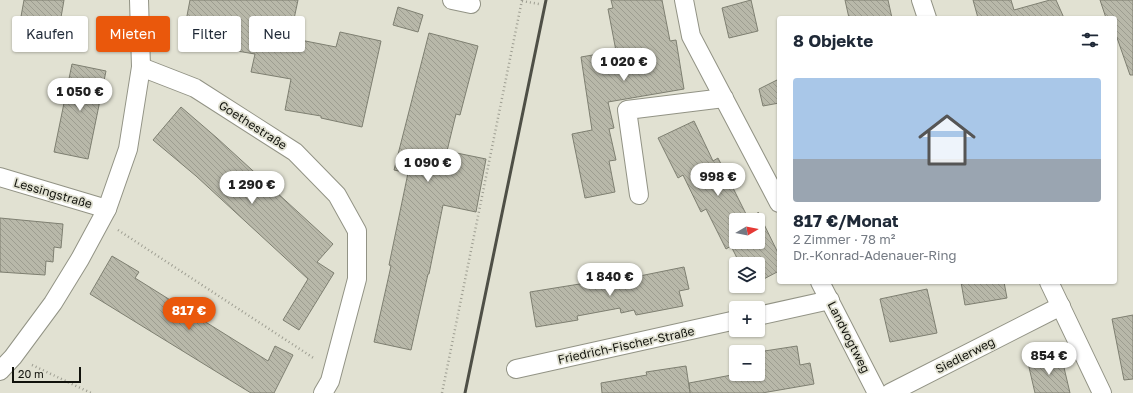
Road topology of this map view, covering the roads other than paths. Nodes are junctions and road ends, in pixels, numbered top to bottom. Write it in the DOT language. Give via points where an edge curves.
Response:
graph roads {
  1 [pos="139,0"];
  2 [pos="452,0"];
  3 [pos="684,0"];
  4 [pos="921,0"];
  5 [pos="470,4"];
  6 [pos="926,16"];
  7 [pos="140,67"];
  8 [pos="724,98"];
  9 [pos="0,177"];
  10 [pos="639,196"];
  11 [pos="777,199"];
  12 [pos="104,214"];
  13 [pos="821,284"];
  14 [pos="1050,284"];
  15 [pos="830,300"];
  16 [pos="1061,306"];
  17 [pos="765,314"];
  18 [pos="729,322"];
  19 [pos="516,369"];
  20 [pos="0,371"];
  21 [pos="323,393"];
  22 [pos="877,393"];
  23 [pos="890,393"];
  24 [pos="1102,393"];
  1 -- 7 [label="street"];
  2 -- 5 [label="street"];
  3 -- 8 [label="street" via="691,36"];
  4 -- 6 [label="street"];
  7 -- 12 [label="street" via="128,149"];
  7 -- 21 [label="street, Goethestraße" via="195,88 295,152 337,195 357,231 358,279 330,381"];
  8 -- 10 [label="street" via="628,110"];
  8 -- 11 [label="street"];
  9 -- 12 [label="street, Lessingstraße"];
  12 -- 20 [label="street" via="53,303"];
  13 -- 15 [label="street, Landvogtweg"];
  14 -- 16 [label="street"];
  15 -- 17 [label="street"];
  15 -- 22 [label="street, Landvogtweg"];
  16 -- 23 [label="street, Siedlerweg"];
  16 -- 24 [label="street"];
  18 -- 19 [label="street, Friedrich-Fischer-Straße"];
}
